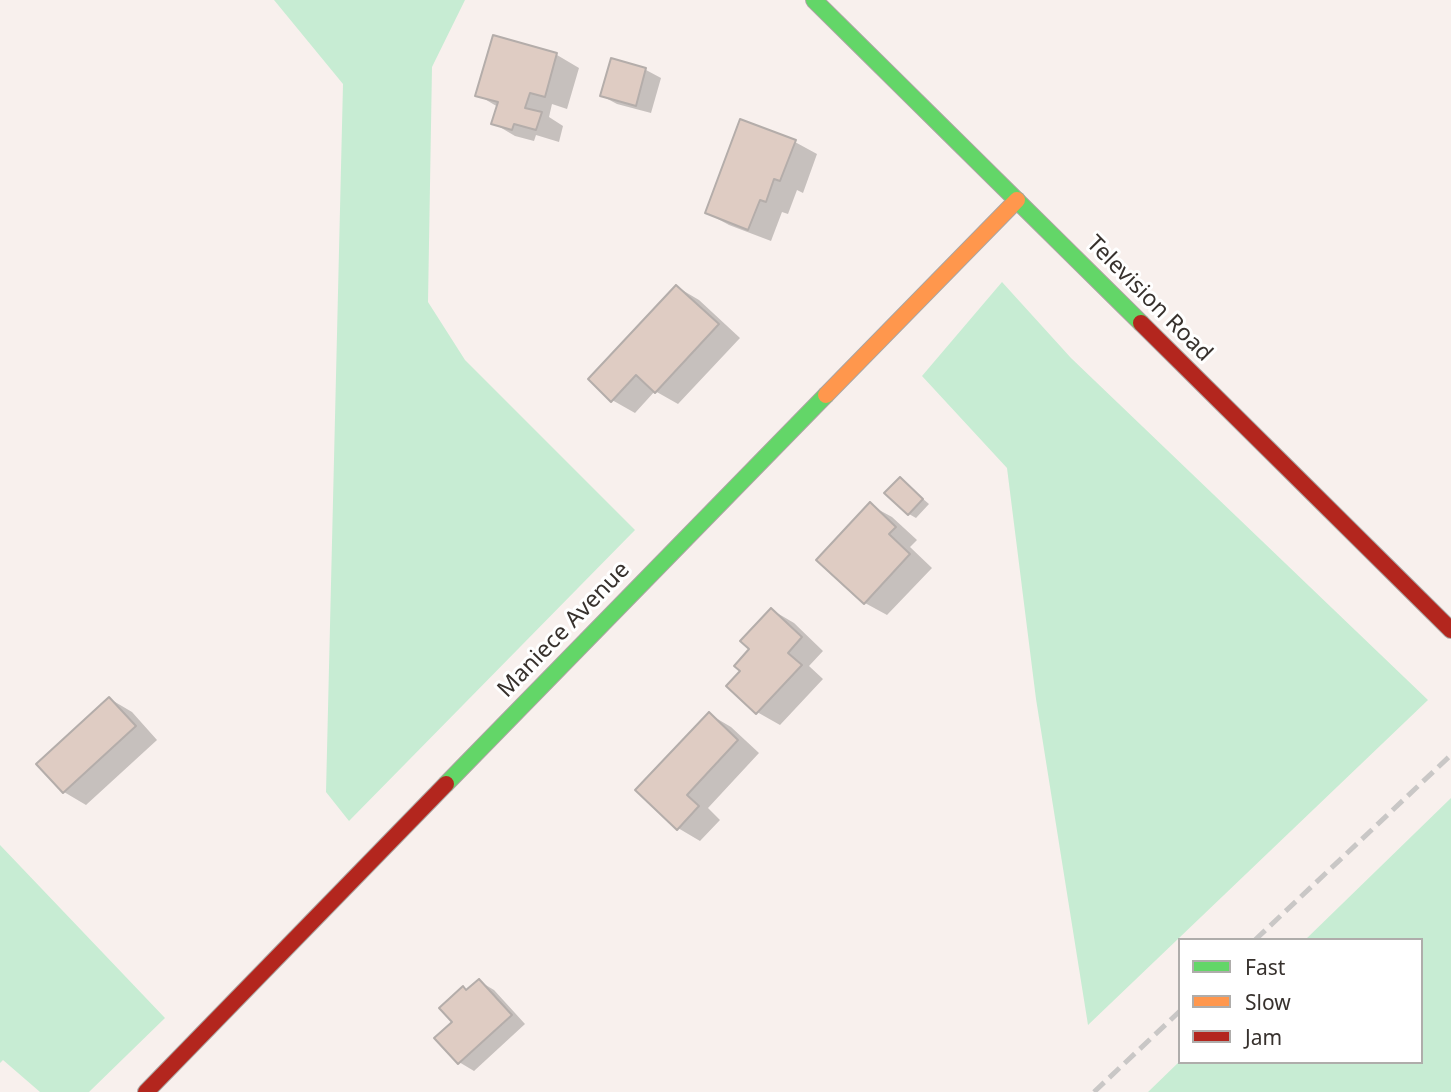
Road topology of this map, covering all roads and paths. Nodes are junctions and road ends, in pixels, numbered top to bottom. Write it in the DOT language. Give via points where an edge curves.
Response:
graph roads {
  1 [pos="814,0"];
  2 [pos="1017,200"];
  3 [pos="1451,630"];
  4 [pos="146,1092"];
  1 -- 2 [label="street, Television Road"];
  2 -- 3 [label="street, Television Road"];
  2 -- 4 [label="street, Maniece Avenue"];
}
